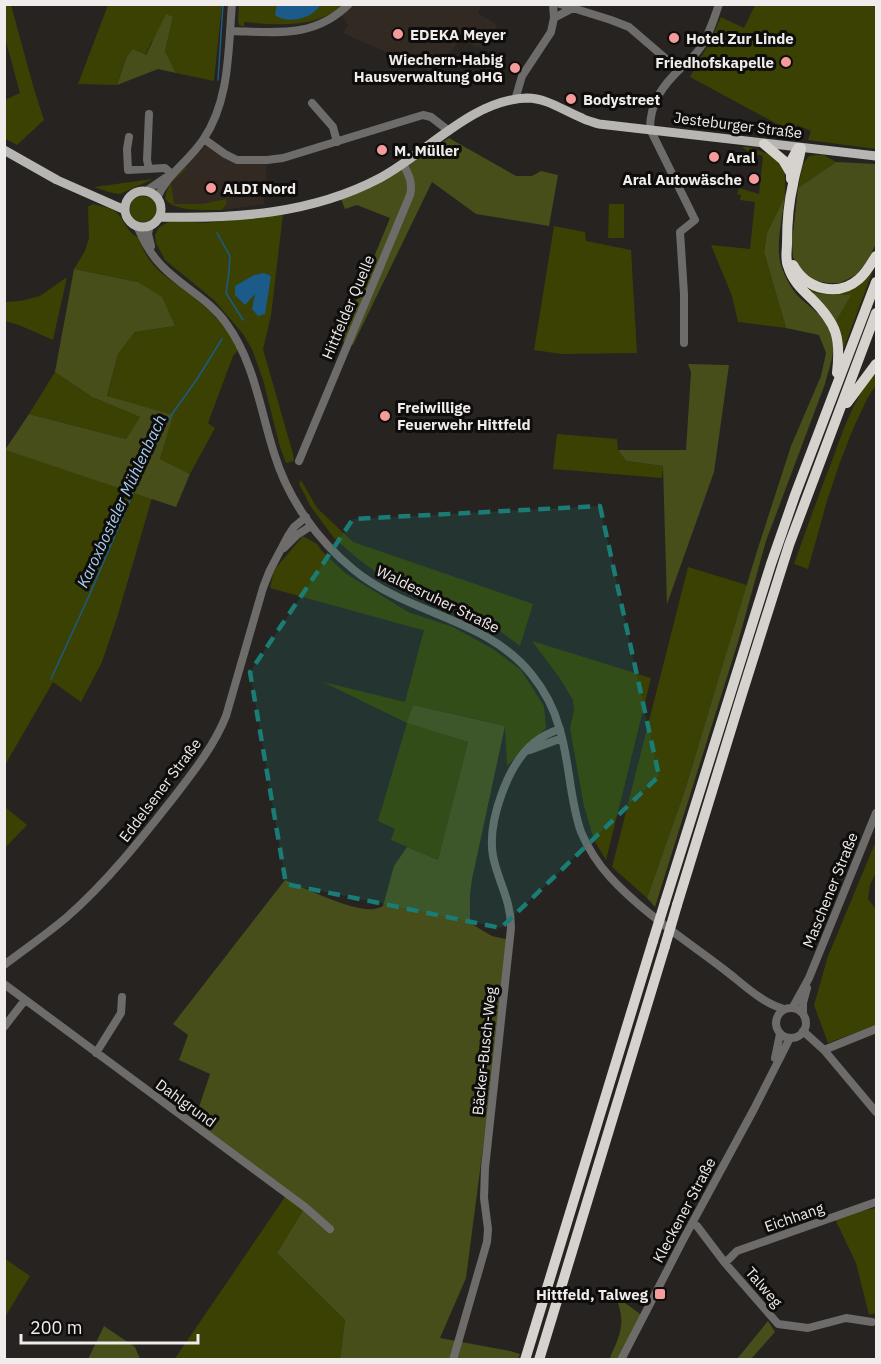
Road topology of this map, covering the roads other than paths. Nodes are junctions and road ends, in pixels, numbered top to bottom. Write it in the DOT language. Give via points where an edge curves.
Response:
graph roads {
  1 [pos="232,4"];
  2 [pos="350,4"];
  3 [pos="554,4"];
  4 [pos="560,4"];
  5 [pos="719,4"];
  6 [pos="573,8"];
  7 [pos="554,18"];
  8 [pos="230,31"];
  9 [pos="679,70"];
  10 [pos="515,100"];
  11 [pos="312,103"];
  12 [pos="149,114"];
  13 [pos="650,129"];
  14 [pos="449,131"];
  15 [pos="129,137"];
  16 [pos="204,139"];
  17 [pos="337,142"];
  18 [pos="764,144"];
  19 [pos="799,148"];
  20 [pos="4,150"];
  21 [pos="876,156"];
  22 [pos="403,164"];
  23 [pos="149,169"];
  24 [pos="790,172"];
  25 [pos="172,174"];
  26 [pos="792,185"];
  27 [pos="147,191"];
  28 [pos="89,193"];
  29 [pos="128,198"];
  30 [pos="159,202"];
  31 [pos="125,210"];
  32 [pos="159,217"];
  33 [pos="201,218"];
  34 [pos="150,225"];
  35 [pos="137,226"];
  36 [pos="787,247"];
  37 [pos="876,256"];
  38 [pos="161,265"];
  39 [pos="876,282"];
  40 [pos="876,313"];
  41 [pos="684,343"];
  42 [pos="876,364"];
  43 [pos="835,391"];
  44 [pos="836,418"];
  45 [pos="299,461"];
  46 [pos="306,517"];
  47 [pos="311,526"];
  48 [pos="281,551"];
  49 [pos="560,729"];
  50 [pos="562,738"];
  51 [pos="526,752"];
  52 [pos="876,813"];
  53 [pos="4,965"];
  54 [pos="809,978"];
  55 [pos="4,984"];
  56 [pos="760,996"];
  57 [pos="122,997"];
  58 [pos="25,1000"];
  59 [pos="793,1008"];
  60 [pos="784,1009"];
  61 [pos="803,1013"];
  62 [pos="776,1017"];
  63 [pos="4,1027"];
  64 [pos="876,1029"];
  65 [pos="803,1031"];
  66 [pos="780,1034"];
  67 [pos="790,1038"];
  68 [pos="824,1050"];
  69 [pos="96,1053"];
  70 [pos="771,1074"];
  71 [pos="876,1112"];
  72 [pos="876,1202"];
  73 [pos="692,1223"];
  74 [pos="580,1227"];
  75 [pos="330,1229"];
  76 [pos="578,1260"];
  77 [pos="725,1263"];
  78 [pos="872,1322"];
  79 [pos="453,1359"];
  80 [pos="525,1359"];
  81 [pos="539,1359"];
  82 [pos="621,1359"];
  1 -- 8 [label="street"];
  2 -- 8 [label="street" via="332,20 301,30"];
  3 -- 7 [label="street"];
  4 -- 6 [label="street"];
  5 -- 9 [label="street" via="701,47"];
  6 -- 7 [label="street"];
  6 -- 9 [label="street" via="629,27"];
  7 -- 10 [label="street" via="551,32 522,76"];
  8 -- 16 [label="street" via="222,96"];
  9 -- 13 [label="street" via="661,90 650,116"];
  10 -- 13 [label="main road, Jesteburger Straße" via="543,101 599,124"];
  10 -- 14 [label="main road, Jesteburger Straße" via="493,105"];
  11 -- 17 [label="street" via="333,127"];
  12 -- 23 [label="street"];
  13 -- 18 [label="main road, Jesteburger Straße"];
  13 -- 41 [label="street" via="695,220 680,232"];
  14 -- 17 [label="street" via="423,115"];
  14 -- 22 [label="main road, Jesteburger Straße"];
  15 -- 23 [label="street" via="128,170"];
  16 -- 17 [label="street" via="230,157 246,161 283,158"];
  16 -- 25 [label="street"];
  18 -- 19 [label="main road, Jesteburger Straße"];
  18 -- 24 [label="highway" via="783,160"];
  19 -- 21 [label="main road, Jesteburger Straße"];
  19 -- 24 [label="highway" via="792,158"];
  19 -- 26 [label="highway"];
  20 -- 28 [label="main road"];
  22 -- 33 [label="main road, Jesteburger Straße" via="351,192 309,204 252,215"];
  22 -- 45 [label="street, Hittfelder Quelle" via="412,184 410,195"];
  23 -- 25 [label="street" via="165,168"];
  24 -- 26 [label="highway"];
  25 -- 27 [label="street"];
  25 -- 30 [label="street" via="164,183"];
  26 -- 36 [label="highway"];
  27 -- 29 [label="main road"];
  27 -- 30 [label="main road"];
  28 -- 29 [label="main road"];
  28 -- 31 [label="main road"];
  29 -- 31 [label="main road"];
  30 -- 32 [label="main road"];
  30 -- 33 [label="main road" via="169,210"];
  31 -- 35 [label="main road" via="128,220"];
  32 -- 33 [label="main road"];
  32 -- 34 [label="main road"];
  34 -- 35 [label="main road"];
  34 -- 38 [label="street, Waldesruher Straße" via="148,239"];
  35 -- 38 [label="street, Waldesruher Straße"];
  36 -- 37 [label="highway" via="803,279 829,289 853,283"];
  36 -- 43 [label="highway" via="787,264 796,283 830,319 836,332 839,352"];
  38 -- 46 [label="street, Waldesruher Straße" via="226,323 252,373 280,472"];
  39 -- 43 [label="highway"];
  40 -- 44 [label="highway"];
  42 -- 44 [label="highway"];
  43 -- 80 [label="highway, bridge" via="771,564"];
  44 -- 74 [label="highway, bridge" via="744,687"];
  46 -- 47 [label="street, Waldesruher Straße"];
  46 -- 48 [label="street, Eddelsener Straße" via="294,527"];
  47 -- 48 [label="street, Eddelsener Straße"];
  47 -- 49 [label="street, Waldesruher Straße" via="328,547 373,584 484,635 509,652 542,691"];
  48 -- 53 [label="street, Eddelsener Straße" via="263,588 226,716 205,755 159,817 88,897"];
  49 -- 50 [label="street, Waldesruher Straße"];
  49 -- 51 [label="street, Bäcker-Busch-Weg" via="535,742"];
  50 -- 51 [label="street"];
  50 -- 56 [label="street, Waldesruher Straße" via="576,816 600,866 641,906"];
  51 -- 79 [label="street, Bäcker-Busch-Weg" via="511,772 492,836 495,866 507,898 511,928 485,1168 488,1229"];
  52 -- 54 [label="street, Maschener Straße"];
  54 -- 59 [label="street, Maschener Straße"];
  54 -- 61 [label="street, Maschener Straße"];
  55 -- 58 [label="street, Dahlgrund"];
  56 -- 60 [label="street, Waldesruher Straße"];
  56 -- 62 [label="street, Waldesruher Straße"];
  57 -- 69 [label="street" via="121,1013"];
  58 -- 63 [label="street"];
  58 -- 69 [label="street, Dahlgrund"];
  59 -- 60 [label="street"];
  59 -- 61 [label="street"];
  60 -- 62 [label="street"];
  61 -- 65 [label="street"];
  62 -- 66 [label="street" via="775,1026"];
  64 -- 68 [label="street"];
  65 -- 67 [label="street"];
  65 -- 68 [label="street"];
  66 -- 67 [label="street"];
  66 -- 70 [label="street, Kleckener Straße"];
  67 -- 70 [label="street, Kleckener Straße"];
  68 -- 71 [label="street"];
  69 -- 75 [label="street, Dahlgrund"];
  70 -- 73 [label="street, Kleckener Straße"];
  72 -- 77 [label="street, Eichhang" via="737,1251"];
  73 -- 77 [label="street, Talweg"];
  73 -- 82 [label="street, Kleckener Straße"];
  74 -- 76 [label="highway"];
  74 -- 81 [label="highway"];
  77 -- 78 [label="street, Talweg" via="778,1324 808,1328 846,1318"];
}
